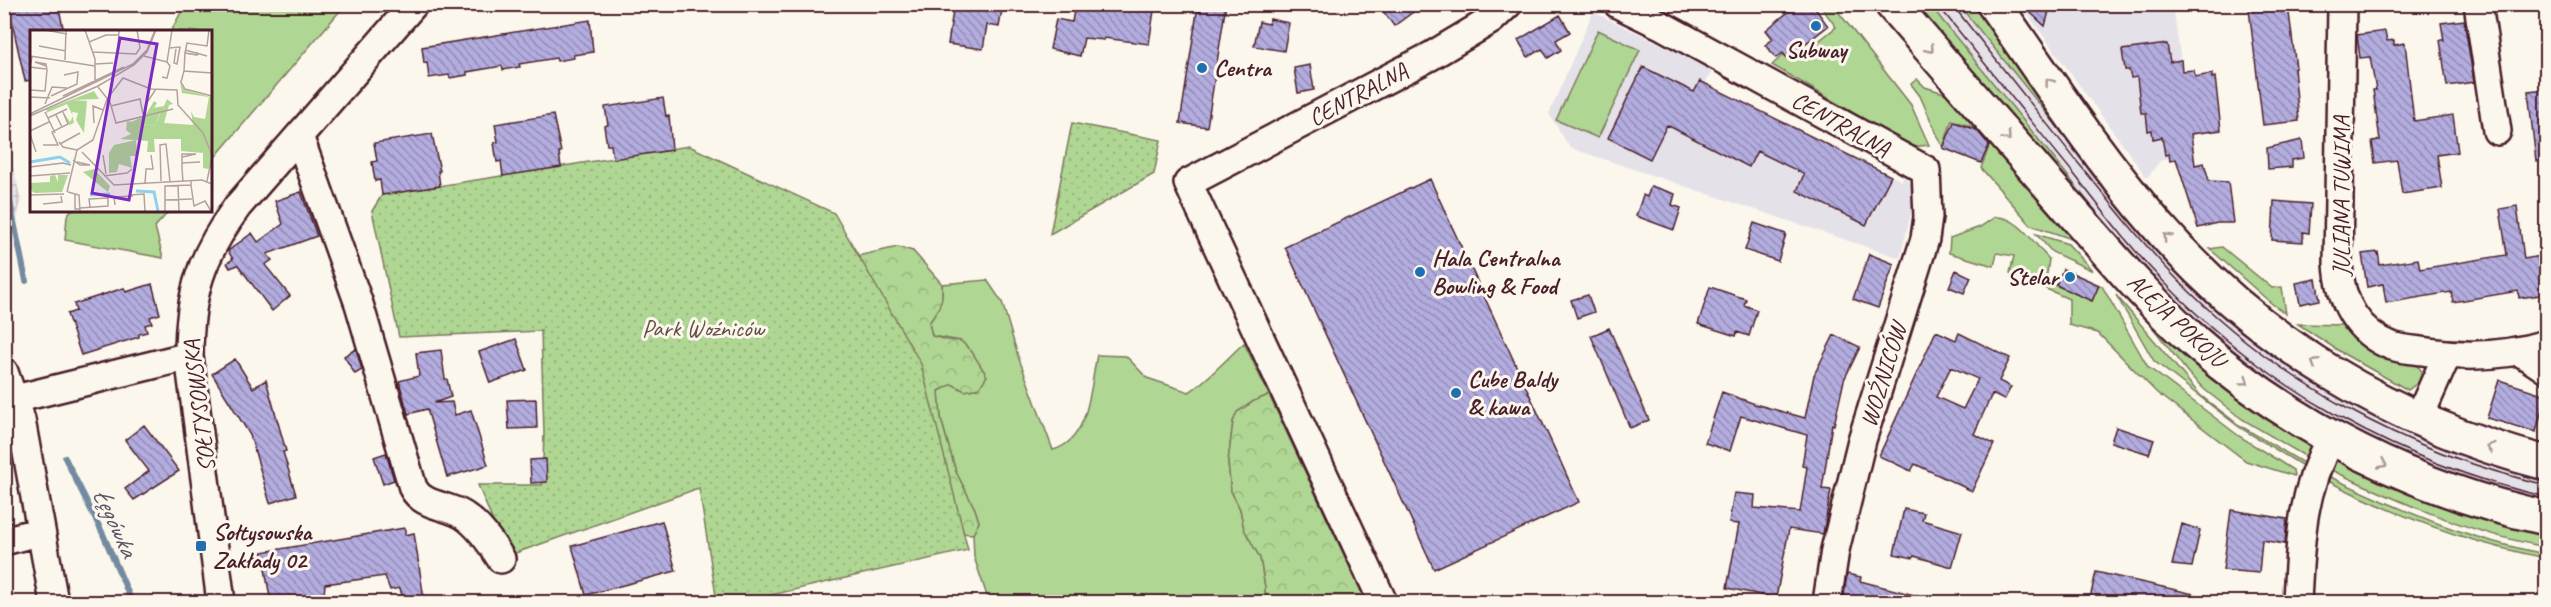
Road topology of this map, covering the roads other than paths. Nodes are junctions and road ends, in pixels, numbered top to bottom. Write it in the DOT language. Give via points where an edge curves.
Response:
graph roads {
  1 [pos="414,4"];
  2 [pos="1508,4"];
  3 [pos="1618,4"];
  4 [pos="1892,4"];
  5 [pos="1994,4"];
  6 [pos="2342,4"];
  7 [pos="2478,4"];
  8 [pos="2497,131"];
  9 [pos="299,136"];
  10 [pos="1905,159"];
  11 [pos="2547,344"];
  12 [pos="2519,351"];
  13 [pos="2447,355"];
  14 [pos="189,356"];
  15 [pos="2547,369"];
  16 [pos="4,372"];
  17 [pos="15,399"];
  18 [pos="2418,420"];
  19 [pos="2331,437"];
  20 [pos="2547,463"];
  21 [pos="2547,518"];
  22 [pos="41,531"];
  23 [pos="4,541"];
  24 [pos="501,559"];
  25 [pos="54,603"];
  26 [pos="222,603"];
  27 [pos="1383,603"];
  28 [pos="1827,603"];
  29 [pos="2297,603"];
  1 -- 9 [label="street, SOŁTYSOWSKA"];
  2 -- 27 [label="street, CENTRALNA" via="1491,20 1431,56 1188,183"];
  3 -- 10 [label="street, CENTRALNA"];
  4 -- 19 [label="main road, ALEJA POKOJU, one-way" via="2110,255 2168,316 2228,369"];
  18 -- 5 [label="main road, one-way" via="2363,393 2308,359 2223,293 2128,191"];
  6 -- 13 [label="street, JULIANA TUWIMA" via="2337,252 2343,297 2356,320 2379,340 2394,347"];
  7 -- 8 [label="street"];
  9 -- 14 [label="street, SOŁTYSOWSKA" via="219,231 196,285 189,320"];
  9 -- 24 [label="street" via="359,304 416,494 468,519"];
  10 -- 28 [label="street, WOŹNICÓW" via="1926,170 1927,228 1862,440 1835,550"];
  11 -- 12 [label="street, JULIANA TUWIMA"];
  12 -- 13 [label="street, JULIANA TUWIMA" via="2486,356"];
  12 -- 15 [label="street"];
  13 -- 18 [label="street"];
  14 -- 17 [label="street"];
  14 -- 26 [label="street, SOŁTYSOWSKA"];
  16 -- 17 [label="street"];
  17 -- 22 [label="street"];
  20 -- 18 [label="main road, one-way" via="2486,446"];
  19 -- 21 [label="main road, ALEJA POKOJU, one-way" via="2441,488"];
  19 -- 29 [label="street" via="2305,501"];
  22 -- 23 [label="street"];
  22 -- 25 [label="street"];
}
